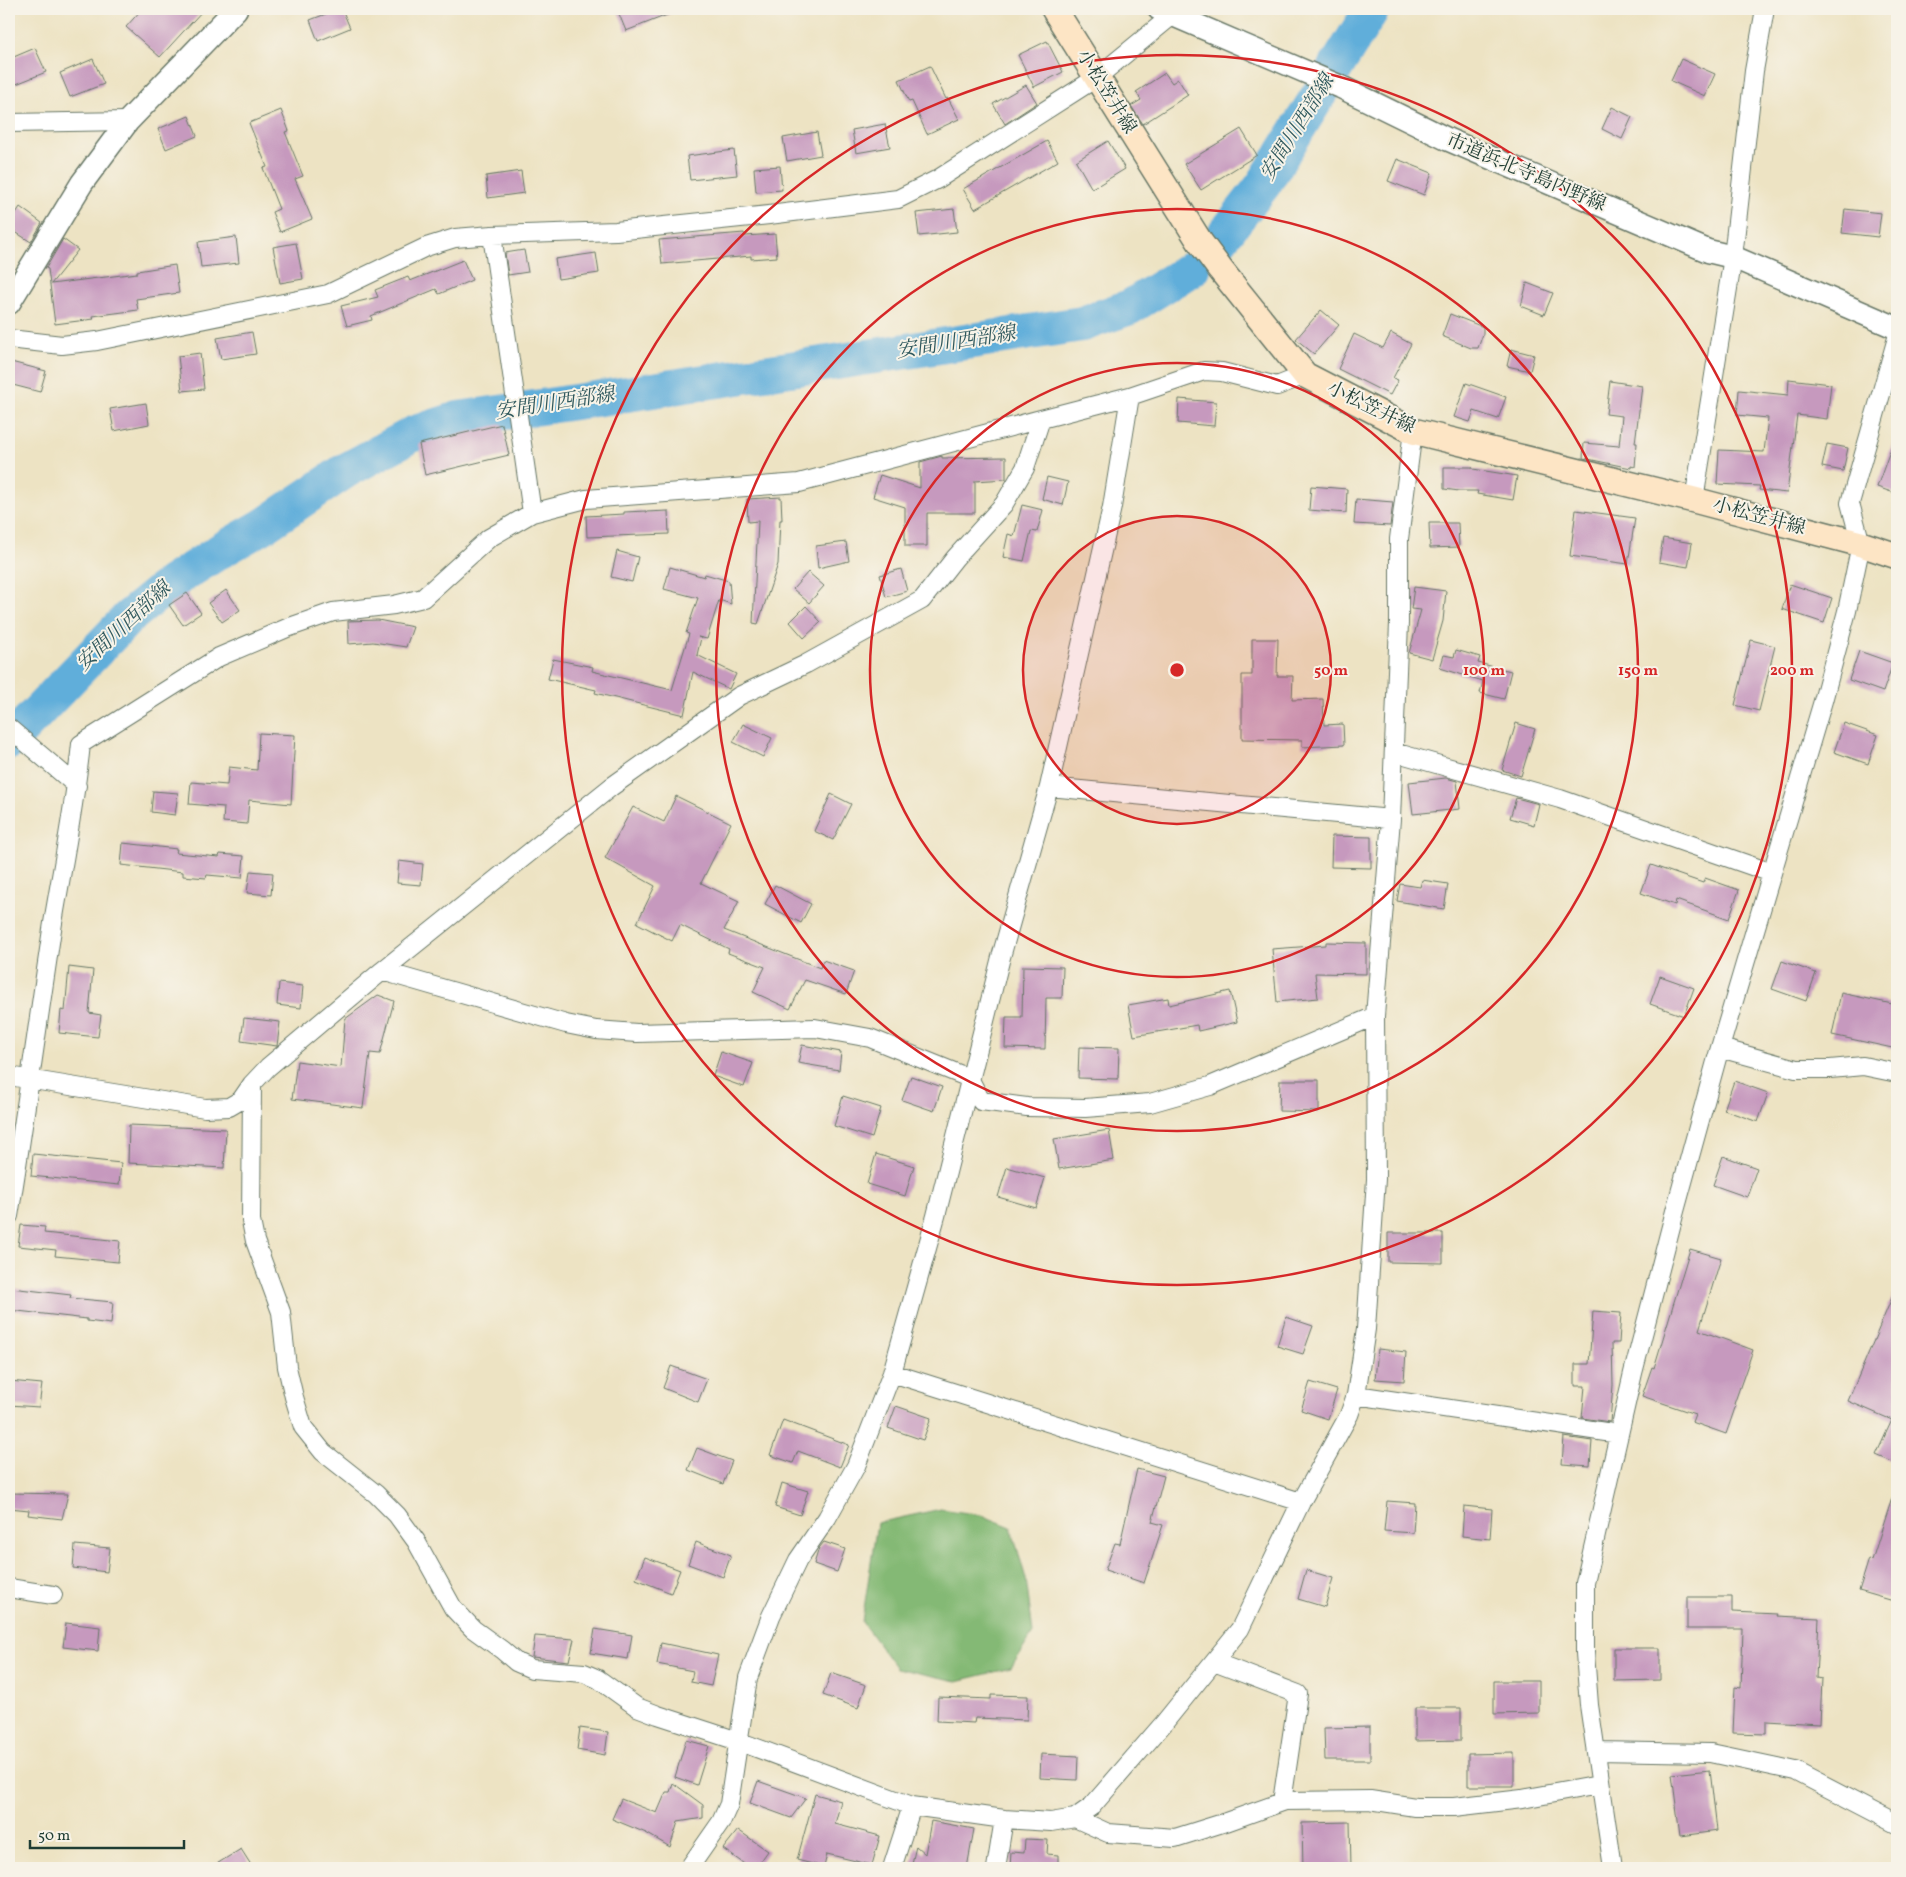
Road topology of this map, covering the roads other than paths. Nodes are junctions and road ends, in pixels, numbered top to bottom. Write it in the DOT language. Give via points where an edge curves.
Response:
graph roads {
  1 [pos="236,9"];
  2 [pos="1054,9"];
  3 [pos="1764,9"];
  4 [pos="1170,11"];
  5 [pos="1096,78"];
  6 [pos="128,121"];
  7 [pos="9,123"];
  8 [pos="492,235"];
  9 [pos="1733,257"];
  10 [pos="9,303"];
  11 [pos="1897,328"];
  12 [pos="9,338"];
  13 [pos="1897,338"];
  14 [pos="1305,375"];
  15 [pos="1130,396"];
  16 [pos="1041,419"];
  17 [pos="1413,431"];
  18 [pos="1694,500"];
  19 [pos="532,513"];
  20 [pos="1861,544"];
  21 [pos="1897,556"];
  22 [pos="10,729"];
  23 [pos="1394,752"];
  24 [pos="76,786"];
  25 [pos="1049,788"];
  26 [pos="1392,818"];
  27 [pos="1772,873"];
  28 [pos="382,971"];
  29 [pos="1375,1016"];
  30 [pos="1720,1048"];
  31 [pos="1897,1073"];
  32 [pos="9,1076"];
  33 [pos="969,1078"];
  34 [pos="31,1080"];
  35 [pos="252,1084"];
  36 [pos="9,1216"];
  37 [pos="892,1374"];
  38 [pos="1356,1395"];
  39 [pos="1619,1434"];
  40 [pos="1302,1502"];
  41 [pos="9,1588"];
  42 [pos="54,1595"];
  43 [pos="1214,1662"];
  44 [pos="738,1741"];
  45 [pos="1596,1751"];
  46 [pos="1599,1785"];
  47 [pos="1282,1802"];
  48 [pos="912,1806"];
  49 [pos="1075,1818"];
  50 [pos="1004,1819"];
  51 [pos="1897,1824"];
  52 [pos="689,1868"];
  53 [pos="892,1868"];
  54 [pos="996,1868"];
  55 [pos="1613,1868"];
  1 -- 6 [label="street"];
  2 -- 5 [label="main road, 小松笠井線"];
  3 -- 9 [label="street"];
  4 -- 5 [label="street"];
  4 -- 9 [label="street, 市道浜北寺島内野線" via="1341,87 1448,140 1708,251"];
  5 -- 8 [label="street" via="938,179 898,200 616,231"];
  5 -- 14 [label="main road, 小松笠井線" via="1200,242"];
  6 -- 7 [label="street"];
  6 -- 10 [label="street" via="82,183"];
  8 -- 12 [label="street" via="455,238 426,247 328,294 97,341 62,345"];
  8 -- 19 [label="street"];
  9 -- 11 [label="street, 市道浜北寺島内野線"];
  9 -- 18 [label="street"];
  13 -- 20 [label="street" via="1850,503"];
  14 -- 15 [label="street" via="1277,386 1222,372 1204,371"];
  14 -- 17 [label="main road, 小松笠井線"];
  15 -- 16 [label="street"];
  15 -- 25 [label="street" via="1112,507"];
  16 -- 19 [label="street" via="798,483 586,499"];
  16 -- 28 [label="street" via="1025,468 1004,504 922,600 740,696 694,727 611,787"];
  17 -- 18 [label="main road, 小松笠井線"];
  17 -- 23 [label="street" via="1399,539"];
  18 -- 20 [label="main road, 小松笠井線"];
  19 -- 24 [label="street" via="490,538 423,598 333,612 219,657 81,744"];
  20 -- 21 [label="main road, 小松笠井線"];
  20 -- 27 [label="street" via="1847,611"];
  22 -- 24 [label="street"];
  23 -- 26 [label="street"];
  23 -- 27 [label="street" via="1560,799"];
  24 -- 34 [label="street"];
  25 -- 26 [label="street"];
  25 -- 33 [label="street" via="1000,956"];
  26 -- 29 [label="street"];
  27 -- 30 [label="street"];
  28 -- 33 [label="street" via="596,1030 637,1033 815,1028 839,1032 870,1038"];
  28 -- 35 [label="street"];
  29 -- 33 [label="street" via="1210,1086 1150,1104 1085,1108 981,1102"];
  29 -- 38 [label="street" via="1376,1179 1366,1329"];
  30 -- 31 [label="street" via="1796,1069 1863,1066"];
  30 -- 39 [label="street" via="1632,1374"];
  32 -- 34 [label="street"];
  33 -- 37 [label="street" via="936,1216"];
  34 -- 35 [label="street" via="205,1108 229,1107 241,1100"];
  34 -- 36 [label="street"];
  35 -- 44 [label="street" via="252,1221 255,1241 281,1312 288,1367 303,1427 323,1452 397,1515 416,1541 453,1608 473,1629 516,1662 532,1669 584,1674 598,1679 637,1706"];
  37 -- 40 [label="street"];
  37 -- 44 [label="street" via="856,1466 827,1518 798,1560 771,1616 748,1678"];
  38 -- 39 [label="street"];
  38 -- 40 [label="street" via="1349,1415"];
  39 -- 45 [label="street" via="1585,1583 1585,1653"];
  40 -- 43 [label="street" via="1240,1630"];
  41 -- 42 [label="street"];
  43 -- 47 [label="street" via="1298,1694"];
  43 -- 49 [label="street" via="1092,1806"];
  44 -- 48 [label="street"];
  44 -- 52 [label="street" via="729,1804 721,1822"];
  45 -- 46 [label="street"];
  45 -- 51 [label="street" via="1711,1753 1795,1771"];
  46 -- 47 [label="street" via="1454,1807 1414,1807 1370,1800"];
  46 -- 55 [label="street"];
  47 -- 49 [label="street" via="1175,1838 1108,1833"];
  48 -- 50 [label="street"];
  48 -- 53 [label="street"];
  49 -- 50 [label="street" via="1051,1822"];
  50 -- 54 [label="street"];
}
